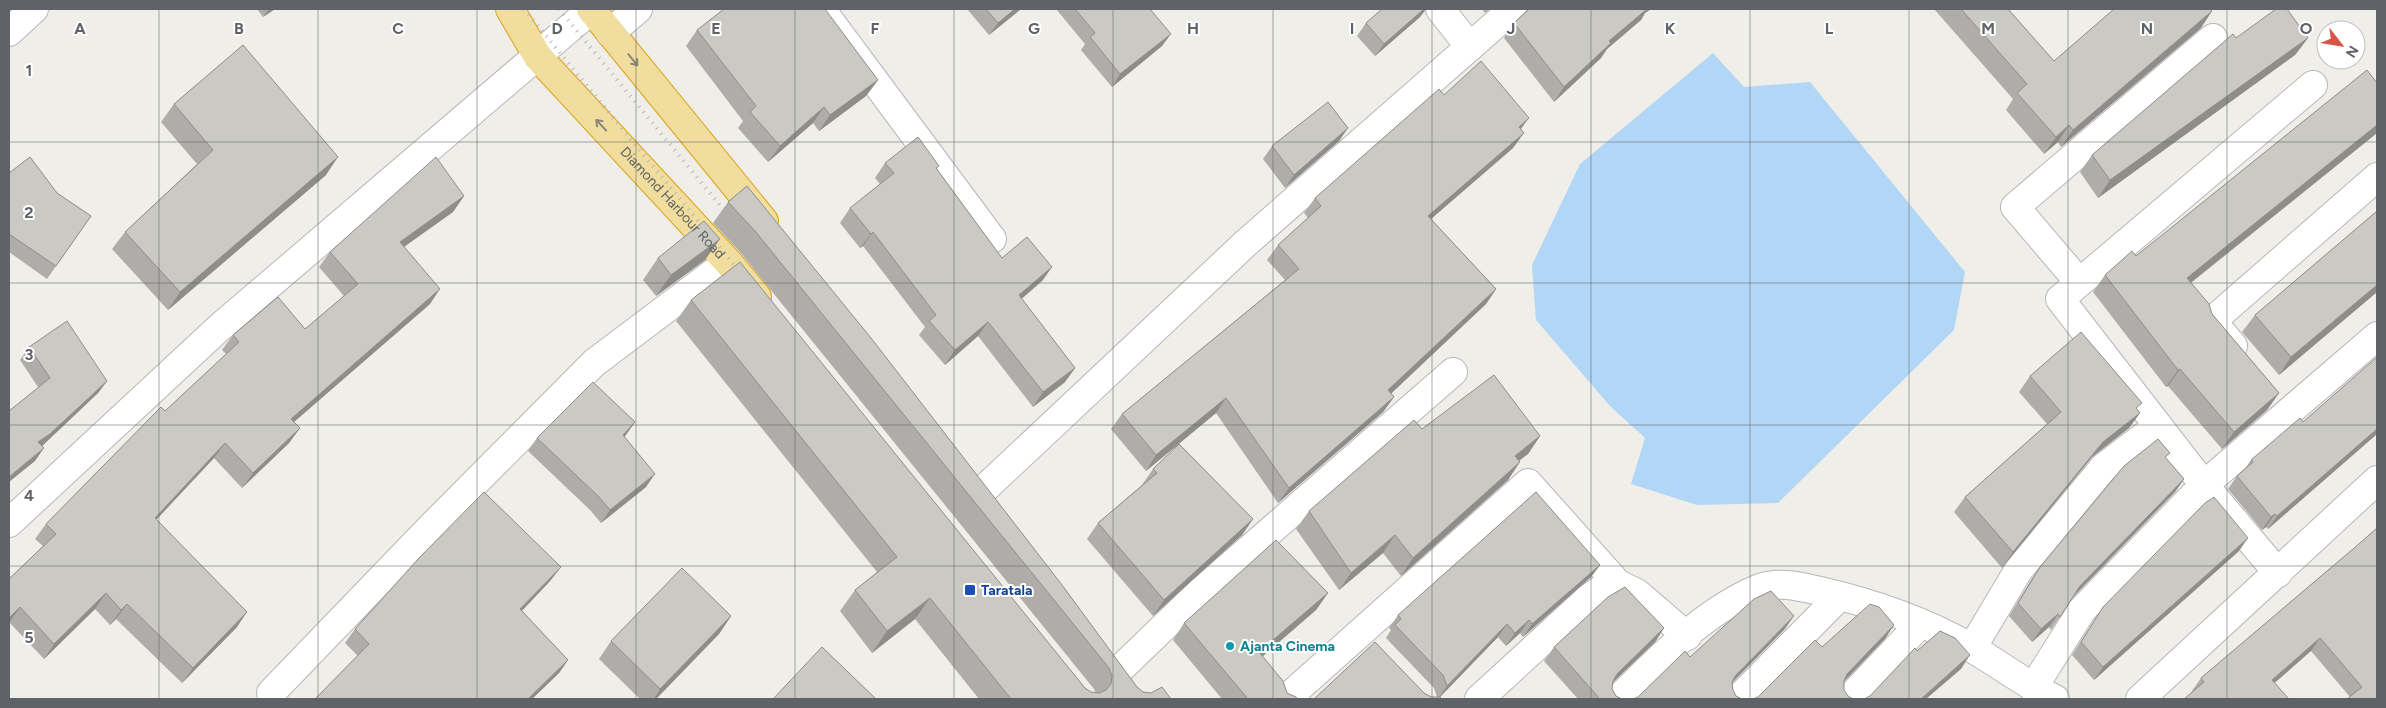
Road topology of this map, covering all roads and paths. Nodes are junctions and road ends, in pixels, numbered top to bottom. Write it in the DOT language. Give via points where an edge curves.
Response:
graph roads {
  1 [pos="34,9"];
  2 [pos="510,9"];
  3 [pos="592,9"];
  4 [pos="638,9"];
  5 [pos="822,9"];
  6 [pos="1440,9"];
  7 [pos="1513,9"];
  8 [pos="9,32"];
  9 [pos="610,33"];
  10 [pos="2213,38"];
  11 [pos="1470,47"];
  12 [pos="538,57"];
  13 [pos="2313,85"];
  14 [pos="2377,176"];
  15 [pos="992,238"];
  16 [pos="780,241"];
  17 [pos="728,262"];
  18 [pos="2069,291"];
  19 [pos="770,313"];
  20 [pos="2377,336"];
  21 [pos="2251,366"];
  22 [pos="1453,372"];
  23 [pos="2270,389"];
  24 [pos="2289,412"];
  25 [pos="2158,426"];
  26 [pos="962,470"];
  27 [pos="2377,480"];
  28 [pos="2204,485"];
  29 [pos="980,493"];
  30 [pos="997,515"];
  31 [pos="9,523"];
  32 [pos="2278,573"];
  33 [pos="1618,584"];
  34 [pos="1840,596"];
  35 [pos="1921,623"];
  36 [pos="1360,633"];
  37 [pos="1687,636"];
  38 [pos="1972,648"];
  39 [pos="1100,650"];
  40 [pos="1379,653"];
  41 [pos="1124,683"];
  42 [pos="271,693"];
  43 [pos="2044,694"];
  44 [pos="1286,699"];
  45 [pos="1479,699"];
  46 [pos="1618,699"];
  47 [pos="1738,699"];
  48 [pos="1849,699"];
  49 [pos="2140,699"];
  1 -- 8 [label="street"];
  2 -- 12 [label="highway, Diamond Harbour Road"];
  3 -- 9 [label="highway"];
  3 -- 12 [label="street"];
  4 -- 9 [label="street"];
  5 -- 15 [label="street"];
  6 -- 11 [label="street"];
  7 -- 11 [label="street"];
  9 -- 16 [label="highway, one-way"];
  10 -- 18 [label="street" via="2015,207"];
  11 -- 29 [label="street" via="1246,244"];
  17 -- 12 [label="highway, Diamond Harbour Road, one-way"];
  12 -- 31 [label="street" via="220,327"];
  13 -- 18 [label="street"];
  14 -- 21 [label="street" via="2212,321"];
  17 -- 19 [label="highway, Diamond Harbour Road"];
  17 -- 42 [label="street" via="594,363"];
  18 -- 25 [label="street"];
  20 -- 24 [label="street"];
  22 -- 41 [label="street" via="1200,593"];
  23 -- 24 [label="street"];
  24 -- 28 [label="street"];
  25 -- 28 [label="street"];
  25 -- 38 [label="street" via="2104,467 2018,570"];
  26 -- 29 [label="highway"];
  27 -- 32 [label="street"];
  28 -- 32 [label="street"];
  28 -- 43 [label="street" via="2082,610"];
  29 -- 30 [label="highway"];
  32 -- 49 [label="street"];
  33 -- 36 [label="street" via="1528,483"];
  33 -- 37 [label="street" via="1637,593"];
  33 -- 45 [label="street" via="1602,589 1588,599"];
  34 -- 35 [label="street" via="1880,606"];
  34 -- 37 [label="street" via="1792,585 1762,588 1724,606"];
  34 -- 47 [label="street"];
  35 -- 38 [label="street"];
  35 -- 48 [label="street"];
  36 -- 40 [label="street"];
  36 -- 44 [label="street"];
  37 -- 46 [label="street"];
  38 -- 43 [label="street"];
  39 -- 41 [label="highway"];
}
